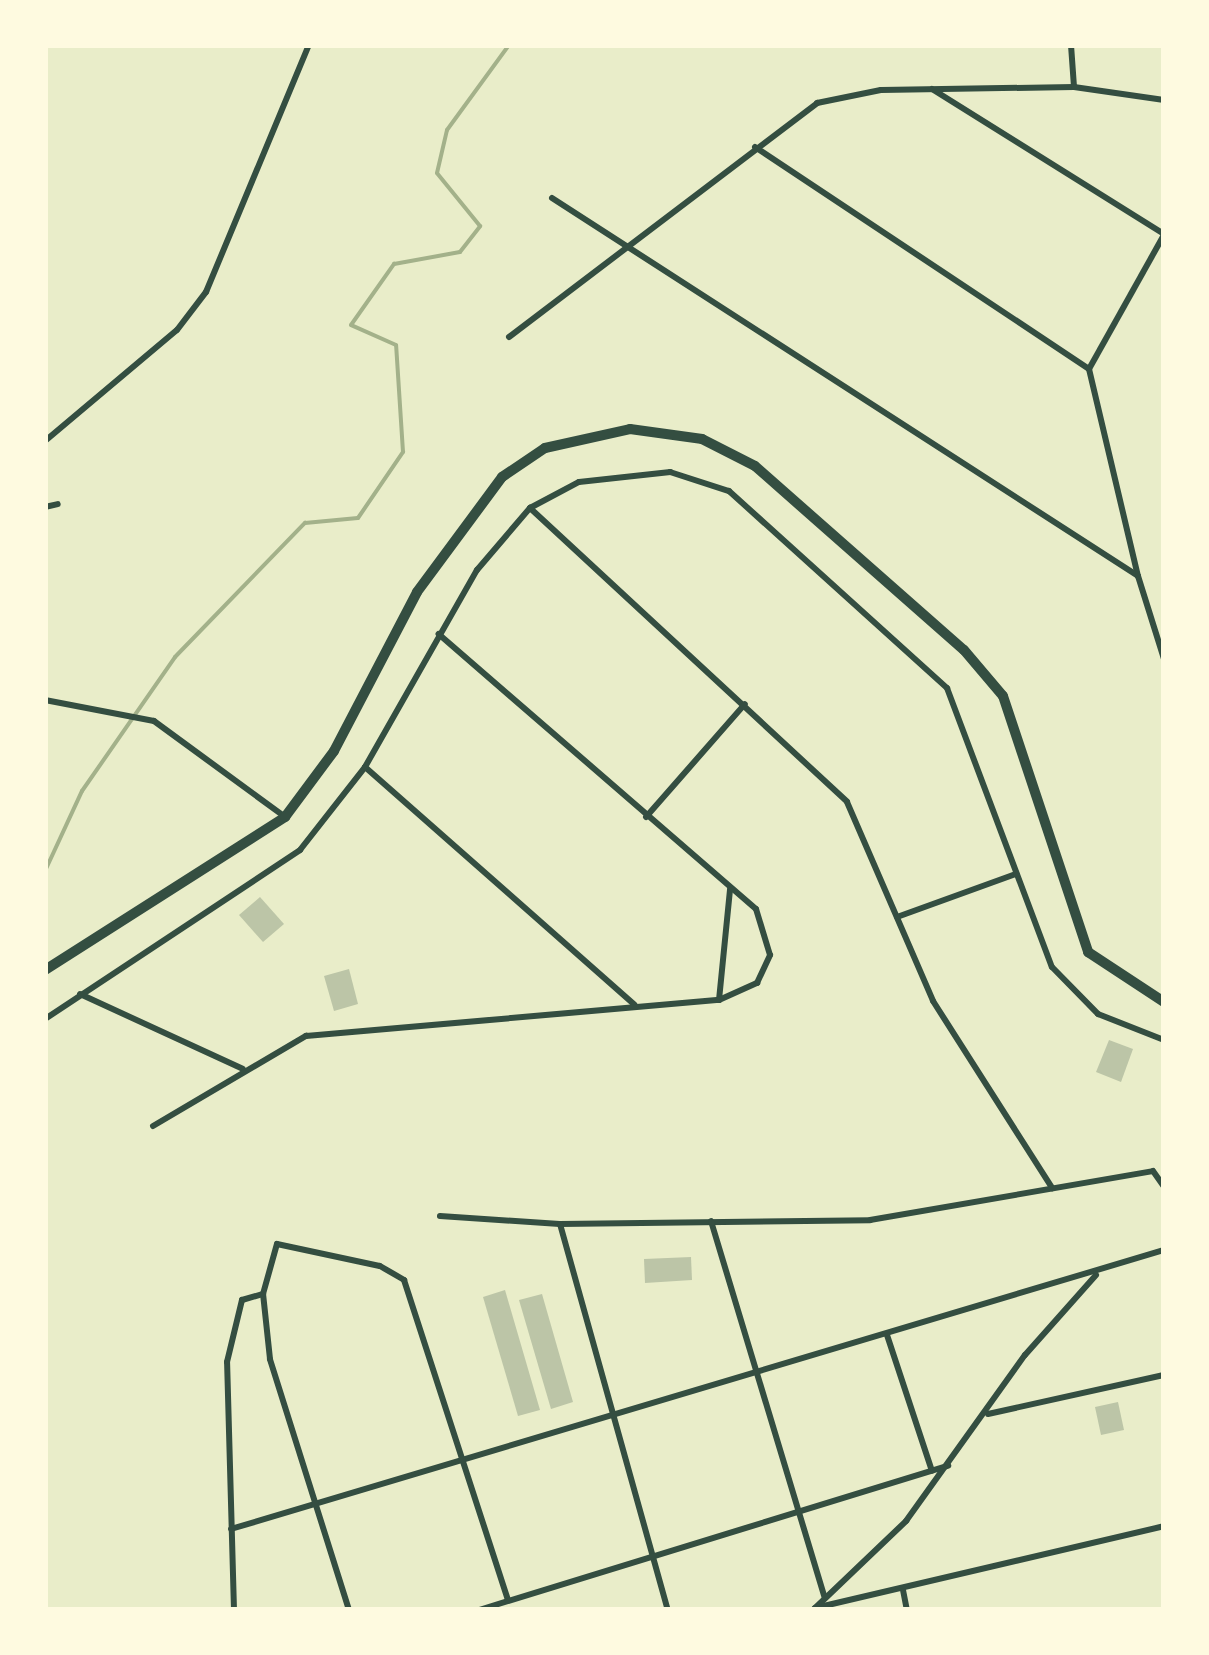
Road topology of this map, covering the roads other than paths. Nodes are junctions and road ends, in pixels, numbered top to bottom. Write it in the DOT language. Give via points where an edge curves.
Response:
graph roads {
  1 [pos="309,45"];
  2 [pos="1071,45"];
  3 [pos="1074,87"];
  4 [pos="932,88"];
  5 [pos="1164,100"];
  6 [pos="755,147"];
  7 [pos="552,198"];
  8 [pos="1164,235"];
  9 [pos="628,248"];
  10 [pos="509,337"];
  11 [pos="1089,369"];
  12 [pos="45,441"];
  13 [pos="58,504"];
  14 [pos="45,508"];
  15 [pos="530,508"];
  16 [pos="1138,576"];
  17 [pos="439,634"];
  18 [pos="1164,659"];
  19 [pos="45,700"];
  20 [pos="744,704"];
  21 [pos="365,767"];
  22 [pos="285,817"];
  23 [pos="646,817"];
  24 [pos="1016,874"];
  25 [pos="730,889"];
  26 [pos="898,917"];
  27 [pos="45,970"];
  28 [pos="79,994"];
  29 [pos="719,1000"];
  30 [pos="1164,1002"];
  31 [pos="636,1004"];
  32 [pos="45,1019"];
  33 [pos="1164,1040"];
  34 [pos="243,1069"];
  35 [pos="152,1126"];
  36 [pos="1052,1188"];
  37 [pos="1164,1188"];
  38 [pos="440,1216"];
  39 [pos="711,1221"];
  40 [pos="560,1224"];
  41 [pos="1164,1250"];
  42 [pos="1097,1274"];
  43 [pos="263,1294"];
  44 [pos="887,1335"];
  45 [pos="755,1375"];
  46 [pos="1164,1375"];
  47 [pos="986,1414"];
  48 [pos="611,1416"];
  49 [pos="464,1458"];
  50 [pos="948,1466"];
  51 [pos="932,1471"];
  52 [pos="312,1504"];
  53 [pos="796,1513"];
  54 [pos="1164,1526"];
  55 [pos="231,1529"];
  56 [pos="651,1553"];
  57 [pos="903,1590"];
  58 [pos="824,1596"];
  59 [pos="508,1601"];
  60 [pos="813,1609"];
  61 [pos="234,1610"];
  62 [pos="349,1610"];
  63 [pos="479,1610"];
  64 [pos="668,1610"];
  65 [pos="907,1610"];
  1 -- 12 [label="street" via="206,292 177,330"];
  2 -- 3 [label="street"];
  3 -- 4 [label="street"];
  3 -- 5 [label="street"];
  4 -- 6 [label="street" via="849,92"];
  4 -- 8 [label="street"];
  6 -- 9 [label="street"];
  6 -- 11 [label="street"];
  7 -- 9 [label="street"];
  8 -- 11 [label="street"];
  9 -- 10 [label="street"];
  9 -- 16 [label="street"];
  11 -- 16 [label="street"];
  13 -- 14 [label="street"];
  15 -- 17 [label="street"];
  15 -- 20 [label="street"];
  15 -- 24 [label="street" via="579,482 628,473 670,472 729,491 948,688"];
  16 -- 18 [label="street"];
  17 -- 21 [label="street"];
  17 -- 23 [label="street"];
  19 -- 22 [label="street" via="116,708 154,721"];
  20 -- 23 [label="street"];
  20 -- 26 [label="street" via="847,802"];
  21 -- 28 [label="street" via="300,850"];
  21 -- 31 [label="street"];
  22 -- 27 [label="highway"];
  22 -- 30 [label="highway" via="334,751 418,592 502,477 545,448 590,435 630,429 702,438 804,502 1003,696 1080,938 1106,972"];
  23 -- 25 [label="street"];
  24 -- 26 [label="street"];
  24 -- 33 [label="street" via="1052,967 1072,992 1098,1014"];
  25 -- 29 [label="street"];
  25 -- 29 [label="street" via="756,909 770,955 742,996"];
  26 -- 36 [label="street" via="933,1001"];
  28 -- 32 [label="street"];
  28 -- 34 [label="street"];
  29 -- 31 [label="street"];
  31 -- 34 [label="street" via="370,1024 306,1036"];
  34 -- 35 [label="street"];
  36 -- 37 [label="street" via="1153,1170"];
  36 -- 39 [label="street" via="870,1220"];
  38 -- 40 [label="street"];
  39 -- 40 [label="street"];
  39 -- 45 [label="street"];
  40 -- 48 [label="street"];
  41 -- 42 [label="street"];
  42 -- 44 [label="street"];
  42 -- 47 [label="street"];
  43 -- 49 [label="street" via="277,1244 380,1266 404,1280"];
  43 -- 52 [label="street" via="270,1359"];
  43 -- 55 [label="street" via="242,1300 227,1362"];
  44 -- 45 [label="street"];
  44 -- 51 [label="street"];
  45 -- 48 [label="street"];
  45 -- 53 [label="street"];
  46 -- 47 [label="street"];
  47 -- 50 [label="street"];
  48 -- 49 [label="street"];
  48 -- 56 [label="street"];
  49 -- 52 [label="street"];
  49 -- 59 [label="street"];
  50 -- 51 [label="street"];
  50 -- 58 [label="street" via="896,1531"];
  51 -- 53 [label="street"];
  52 -- 55 [label="street"];
  52 -- 62 [label="street"];
  53 -- 56 [label="street"];
  53 -- 58 [label="street"];
  54 -- 57 [label="street"];
  55 -- 61 [label="street"];
  56 -- 59 [label="street"];
  56 -- 64 [label="street"];
  57 -- 60 [label="street"];
  57 -- 65 [label="street"];
  58 -- 60 [label="street"];
  59 -- 63 [label="street"];
}
